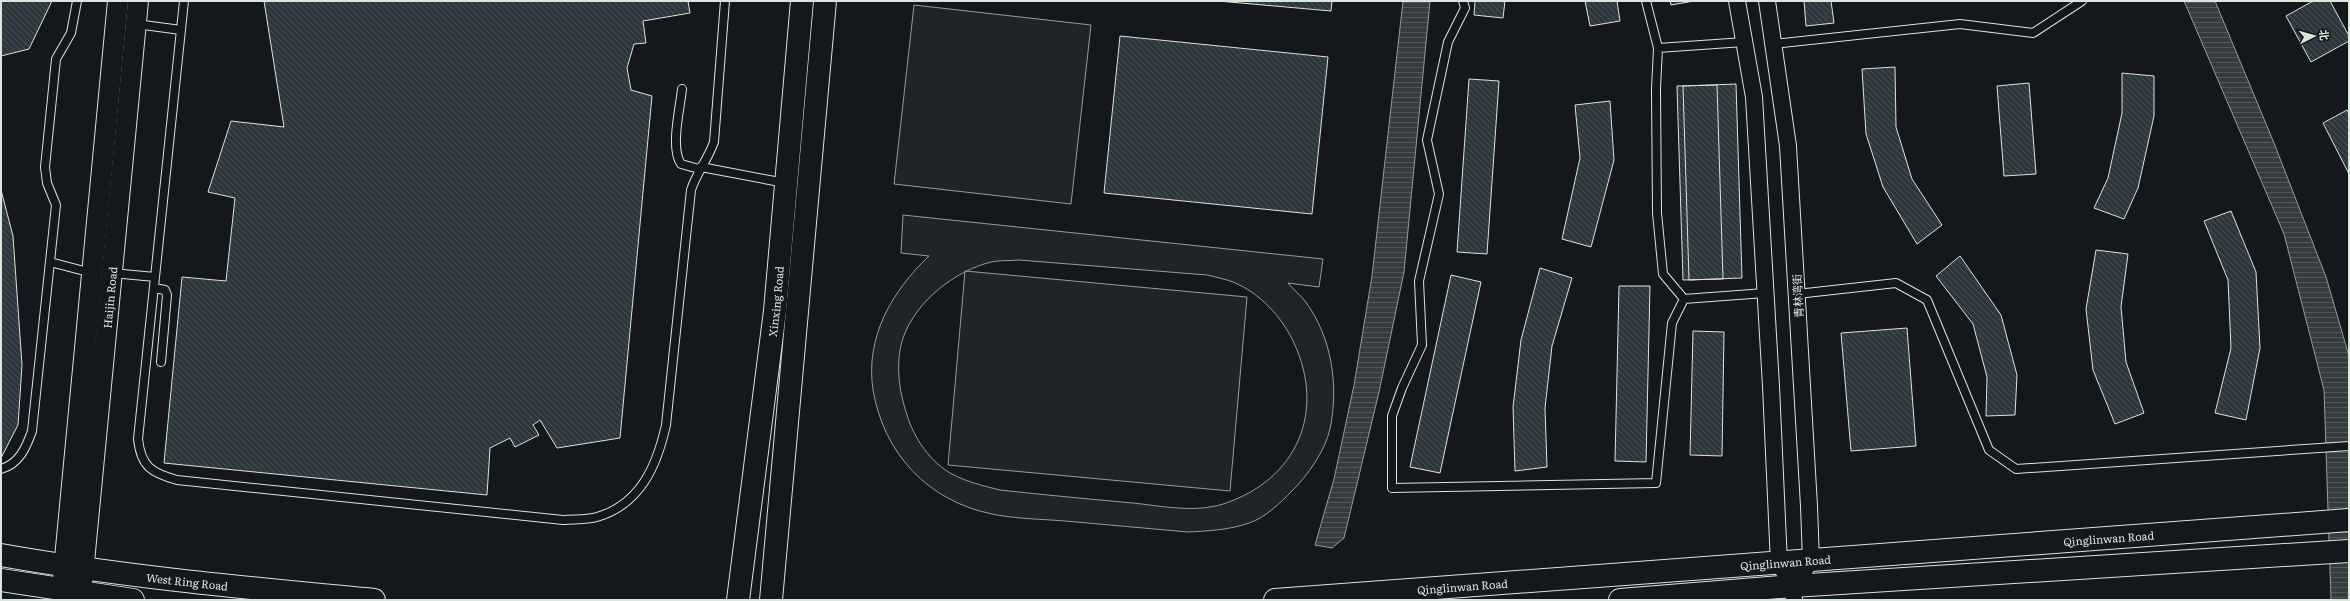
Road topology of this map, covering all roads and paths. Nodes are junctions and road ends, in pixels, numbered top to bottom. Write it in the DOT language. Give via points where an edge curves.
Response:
graph roads {
  1 [pos="77,1"];
  2 [pos="118,1"];
  3 [pos="138,1"];
  4 [pos="184,1"];
  5 [pos="725,1"];
  6 [pos="802,1"];
  7 [pos="824,1"];
  8 [pos="1463,1"];
  9 [pos="1646,1"];
  10 [pos="1737,1"];
  11 [pos="1767,1"];
  12 [pos="2082,1"];
  13 [pos="135,24"];
  14 [pos="181,30"];
  15 [pos="1744,42"];
  16 [pos="1773,44"];
  17 [pos="1658,48"];
  18 [pos="682,89"];
  19 [pos="700,168"];
  20 [pos="787,183"];
  21 [pos="50,262"];
  22 [pos="92,273"];
  23 [pos="112,273"];
  24 [pos="155,277"];
  25 [pos="154,288"];
  26 [pos="1765,292"];
  27 [pos="1797,294"];
  28 [pos="1684,299"];
  29 [pos="161,362"];
  30 [pos="2349,446"];
  31 [pos="1,469"];
  32 [pos="2349,520"];
  33 [pos="2349,551"];
  34 [pos="1,555"];
  35 [pos="1811,561"];
  36 [pos="1779,564"];
  37 [pos="74,568"];
  38 [pos="1,580"];
  39 [pos="72,591"];
  40 [pos="1793,593"];
  41 [pos="133,600"];
  42 [pos="374,600"];
  43 [pos="738,600"];
  44 [pos="771,600"];
  45 [pos="1275,600"];
  46 [pos="1620,600"];
  1 -- 21 [label="lane" via="71,33 56,59 51,105 45,167 47,183 56,205"];
  2 -- 22 [label="street, Haijin Road"];
  3 -- 13 [label="street, Haijin Road"];
  4 -- 14 [label="lane"];
  5 -- 19 [label="lane" via="714,142"];
  6 -- 20 [label="main road, Xinxing Road"];
  7 -- 44 [label="main road, Xinxing Road"];
  8 -- 28 [label="lane" via="1465,8 1448,42 1427,140 1439,194 1419,281 1422,345 1392,416 1392,488 1656,483 1672,323"];
  9 -- 17 [label="lane"];
  10 -- 15 [label="street"];
  11 -- 16 [label="street, 青林湾街"];
  12 -- 16 [label="lane" via="2033,33 1960,24"];
  13 -- 14 [label="lane"];
  13 -- 23 [label="street, Haijin Road"];
  14 -- 24 [label="lane"];
  15 -- 17 [label="lane"];
  15 -- 26 [label="street" via="1754,97"];
  16 -- 27 [label="street, 青林湾街" via="1788,146"];
  17 -- 28 [label="lane" via="1657,213 1663,274"];
  18 -- 19 [label="lane" via="677,158 681,164"];
  19 -- 20 [label="lane"];
  19 -- 25 [label="lane" via="691,190 666,425 660,451 651,474 626,503 597,517 563,520 177,480 161,476 140,456 138,440"];
  20 -- 43 [label="main road, Xinxing Road" via="776,310"];
  21 -- 22 [label="lane"];
  21 -- 31 [label="lane" via="32,431 25,450 10,467"];
  22 -- 37 [label="street, Haijin Road"];
  23 -- 24 [label="lane"];
  23 -- 37 [label="street, Haijin Road"];
  24 -- 25 [label="lane"];
  25 -- 29 [label="lane" via="165,290 167,295"];
  26 -- 28 [label="lane"];
  26 -- 36 [label="street"];
  27 -- 30 [label="lane" via="1896,283 1927,300 1989,450 2016,469"];
  27 -- 35 [label="street, 青林湾街"];
  32 -- 35 [label="main road, Qinglinwan Road"];
  33 -- 40 [label="main road"];
  34 -- 37 [label="main road, West Ring Road"];
  35 -- 36 [label="main road, Qinglinwan Road"];
  35 -- 40 [label="street"];
  36 -- 40 [label="street"];
  36 -- 45 [label="main road, Qinglinwan Road"];
  37 -- 39 [label="street, Haijin Road"];
  37 -- 42 [label="main road, West Ring Road" via="205,584"];
  38 -- 39 [label="main road"];
  39 -- 41 [label="main road"];
  40 -- 46 [label="main road"];
}
